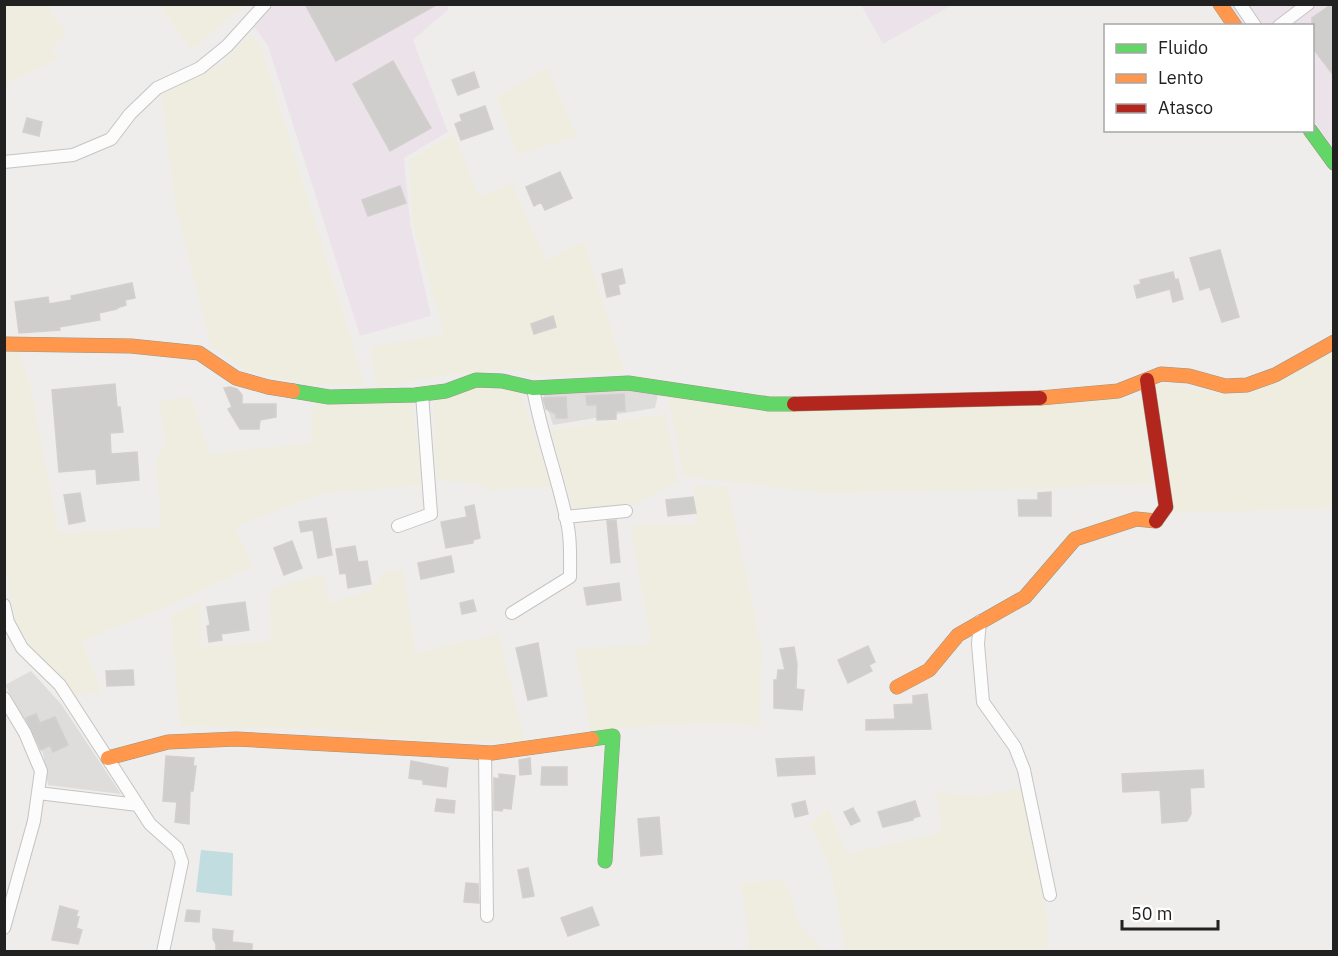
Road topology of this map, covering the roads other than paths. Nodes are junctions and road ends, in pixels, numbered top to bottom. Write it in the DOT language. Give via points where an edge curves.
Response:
graph roads {
  1 [pos="266,4"];
  2 [pos="1220,4"];
  3 [pos="1240,4"];
  4 [pos="1308,4"];
  5 [pos="1234,24"];
  6 [pos="1254,24"];
  7 [pos="1282,24"];
  8 [pos="1311,132"];
  9 [pos="4,162"];
  10 [pos="1334,163"];
  11 [pos="1334,342"];
  12 [pos="4,344"];
  13 [pos="1146,380"];
  14 [pos="533,388"];
  15 [pos="422,394"];
  16 [pos="626,512"];
  17 [pos="566,517"];
  18 [pos="399,526"];
  19 [pos="4,605"];
  20 [pos="512,613"];
  21 [pos="980,621"];
  22 [pos="897,687"];
  23 [pos="4,698"];
  24 [pos="485,753"];
  25 [pos="108,758"];
  26 [pos="38,793"];
  27 [pos="138,805"];
  28 [pos="605,861"];
  29 [pos="1050,895"];
  30 [pos="487,916"];
  31 [pos="4,928"];
  32 [pos="163,951"];
  1 -- 9 [label="street" via="227,46 200,68 157,88 111,139 73,155"];
  2 -- 5 [label="main road"];
  3 -- 6 [label="street"];
  4 -- 7 [label="street"];
  8 -- 10 [label="main road"];
  11 -- 13 [label="main road" via="1275,375 1247,385 1225,386 1189,376 1161,374"];
  12 -- 15 [label="main road" via="131,346 199,353 236,378 268,387 329,397"];
  13 -- 14 [label="main road" via="1118,391 1025,399 769,404 628,383"];
  13 -- 21 [label="main road" via="1166,507 1157,521 1136,519 1074,539 1025,597"];
  14 -- 15 [label="main road" via="476,380 446,391"];
  14 -- 17 [label="street"];
  15 -- 18 [label="street" via="432,514"];
  16 -- 17 [label="street"];
  17 -- 20 [label="street" via="570,577"];
  19 -- 25 [label="street" via="22,648 60,685"];
  21 -- 22 [label="main road" via="958,635 929,670"];
  21 -- 29 [label="street" via="983,702 1015,747 1024,770"];
  23 -- 26 [label="street" via="41,771"];
  24 -- 25 [label="main road" via="236,739 168,742"];
  24 -- 28 [label="main road" via="613,736"];
  24 -- 30 [label="street"];
  25 -- 27 [label="street"];
  26 -- 27 [label="street"];
  26 -- 31 [label="street"];
  27 -- 32 [label="street" via="150,824 177,848 182,862"];
}
